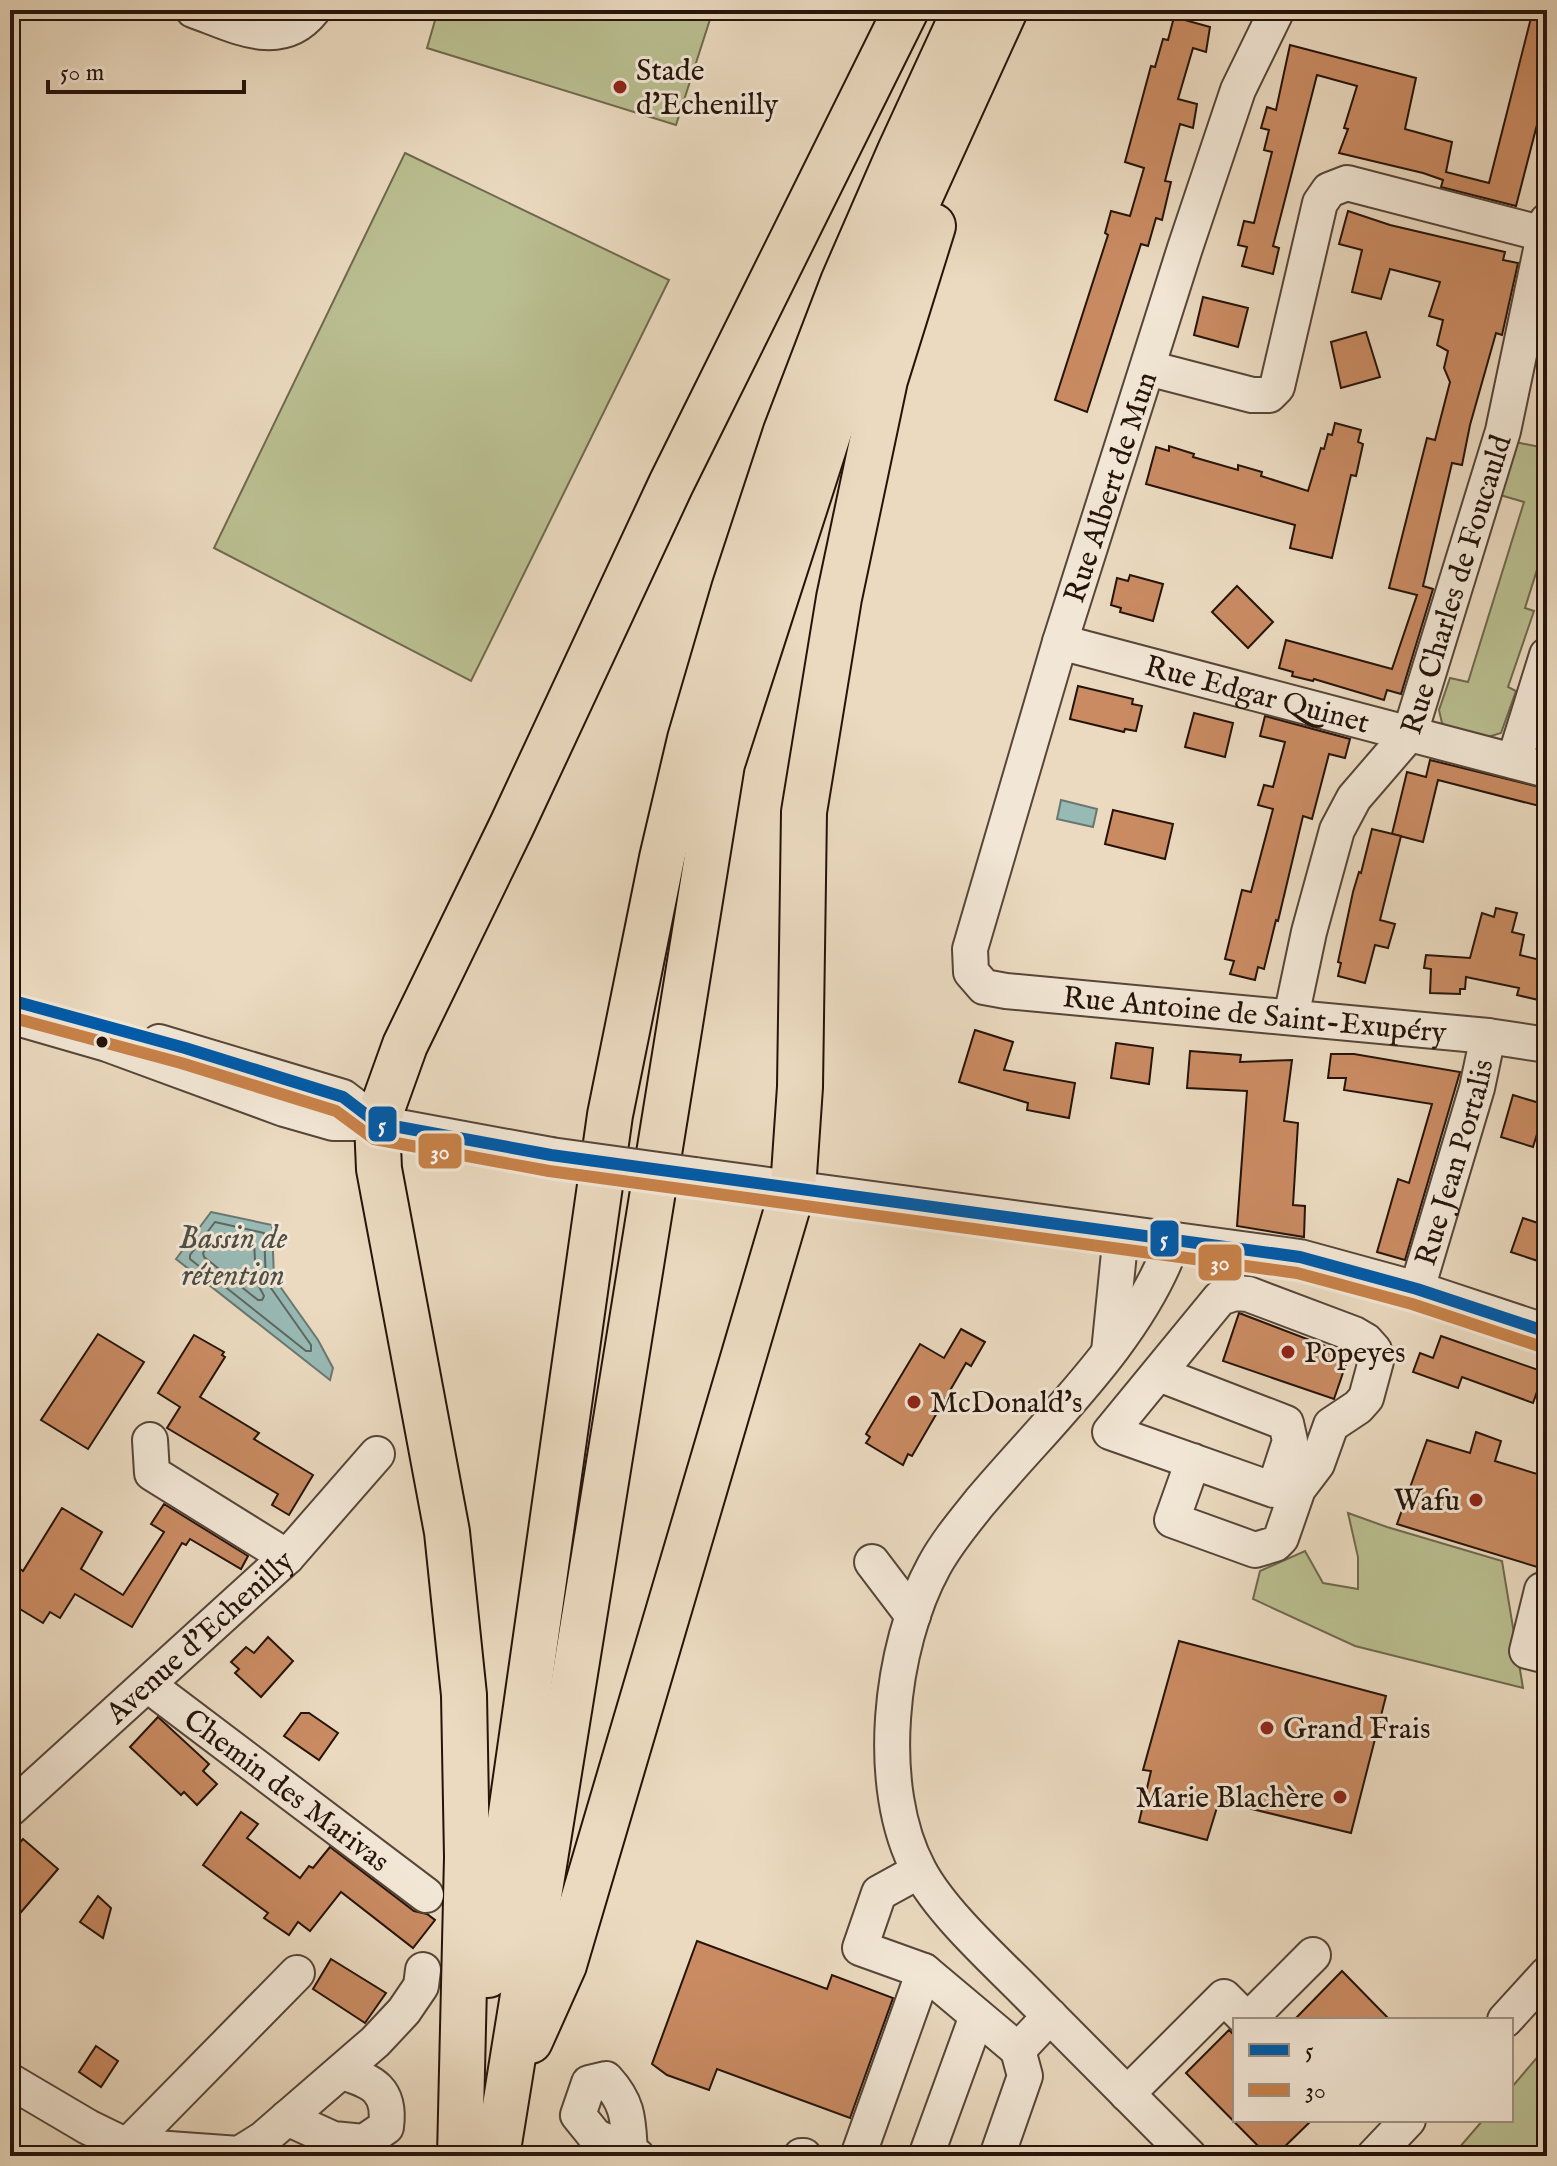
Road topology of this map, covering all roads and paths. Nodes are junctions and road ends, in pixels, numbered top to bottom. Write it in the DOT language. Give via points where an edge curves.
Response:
graph roads {
  1 [pos="195,10"];
  2 [pos="313,10"];
  3 [pos="906,10"];
  4 [pos="965,10"];
  5 [pos="1277,10"];
  6 [pos="996,29"];
  7 [pos="1546,227"];
  8 [pos="1148,368"];
  9 [pos="1060,642"];
  10 [pos="1547,655"];
  11 [pos="1410,733"];
  12 [pos="1514,761"];
  13 [pos="1547,770"];
  14 [pos="971,972"];
  15 [pos="10,1000"];
  16 [pos="10,1016"];
  17 [pos="1291,1017"];
  18 [pos="1488,1036"];
  19 [pos="1547,1045"];
  20 [pos="377,1123"];
  21 [pos="793,1189"];
  22 [pos="1121,1233"];
  23 [pos="1173,1240"];
  24 [pos="1417,1289"];
  25 [pos="1547,1332"];
  26 [pos="1102,1361"];
  27 [pos="1159,1374"];
  28 [pos="1133,1405"];
  29 [pos="150,1440"];
  30 [pos="377,1454"];
  31 [pos="1193,1461"];
  32 [pos="287,1557"];
  33 [pos="872,1562"];
  34 [pos="1547,1591"];
  35 [pos="913,1616"];
  36 [pos="1547,1656"];
  37 [pos="148,1685"];
  38 [pos="10,1809"];
  39 [pos="919,1871"];
  40 [pos="426,1895"];
  41 [pos="1313,1955"];
  42 [pos="423,1970"];
  43 [pos="924,1971"];
  44 [pos="297,1973"];
  45 [pos="1547,1974"];
  46 [pos="977,2016"];
  47 [pos="1050,2016"];
  48 [pos="1246,2018"];
  49 [pos="1250,2018"];
  50 [pos="1507,2018"];
  51 [pos="1018,2050"];
  52 [pos="341,2072"];
  53 [pos="10,2081"];
  54 [pos="1127,2094"];
  55 [pos="505,2097"];
  56 [pos="287,2118"];
  57 [pos="1406,2122"];
  58 [pos="127,2146"];
  59 [pos="461,2156"];
  60 [pos="497,2156"];
  61 [pos="858,2156"];
  62 [pos="926,2156"];
  63 [pos="997,2156"];
  64 [pos="1189,2156"];
  65 [pos="1374,2156"];
  1 -- 2 [label="street" via="270,34 303,23"];
  3 -- 20 [label="highway" via="671,484 405,1045"];
  4 -- 59 [label="highway" via="843,282 786,431 690,739 662,858 610,1115"];
  5 -- 8 [label="street, Rue Albert de Mun" via="1238,90"];
  6 -- 21 [label="highway" via="885,380 839,598 804,812 800,1087"];
  6 -- 55 [label="highway" via="868,311 722,764"];
  7 -- 8 [label="street" via="1347,183 1329,190 1320,203 1277,387 1269,395"];
  7 -- 11 [label="street, Rue Charles de Foucauld" via="1503,431"];
  8 -- 9 [label="street, Rue Albert de Mun"];
  9 -- 11 [label="street, Rue Edgar Quinet"];
  9 -- 14 [label="street, Rue Albert de Mun" via="970,949"];
  10 -- 12 [label="street"];
  11 -- 12 [label="street, Rue Edgar Quinet"];
  11 -- 17 [label="street, Rue Charles de Foucauld" via="1354,798 1337,830"];
  12 -- 13 [label="street, Rue Edgar Quinet"];
  14 -- 17 [label="street, Rue Antoine de Saint-Exupéry" via="984,987 1006,991"];
  15 -- 20 [label="street" via="343,1097"];
  16 -- 20 [label="street" via="107,1044 294,1112 333,1123"];
  17 -- 18 [label="street, Rue Antoine de Saint-Exupéry"];
  18 -- 19 [label="street, Rue Antoine de Saint-Exupéry"];
  18 -- 24 [label="street, Rue Jean Portalis"];
  20 -- 21 [label="street, bridge" via="551,1155"];
  20 -- 59 [label="highway" via="379,1169 447,1532 464,1695 467,1857"];
  21 -- 22 [label="street"];
  21 -- 55 [label="highway" via="564,1965"];
  22 -- 23 [label="street"];
  22 -- 26 [label="street"];
  23 -- 24 [label="street" via="1300,1257"];
  23 -- 26 [label="street" via="1157,1281"];
  24 -- 25 [label="street"];
  26 -- 28 [label="street"];
  26 -- 35 [label="street" via="958,1529 935,1563"];
  27 -- 28 [label="street"];
  27 -- 31 [label="street" via="1286,1423 1290,1441 1274,1490"];
  27 -- 31 [label="street" via="1220,1298 1235,1293 1354,1334 1374,1350 1375,1369 1366,1398 1331,1425 1275,1544 1255,1550 1172,1520"];
  28 -- 31 [label="street" via="1110,1432"];
  29 -- 32 [label="street" via="152,1473"];
  30 -- 32 [label="street, Avenue d'Echenilly"];
  32 -- 37 [label="street, Avenue d'Echenilly"];
  33 -- 35 [label="street"];
  34 -- 36 [label="street" via="1542,1590 1527,1651"];
  35 -- 39 [label="street" via="900,1663 891,1757 903,1833"];
  37 -- 38 [label="street, Avenue d'Echenilly"];
  37 -- 40 [label="street, Chemin des Marivas"];
  39 -- 43 [label="street" via="879,1893 860,1948"];
  39 -- 47 [label="street" via="946,1907"];
  41 -- 49 [label="street"];
  42 -- 52 [label="street" via="421,1986 404,2011"];
  43 -- 46 [label="street"];
  43 -- 61 [label="street"];
  44 -- 58 [label="street"];
  45 -- 50 [label="street"];
  46 -- 51 [label="street"];
  46 -- 62 [label="street"];
  47 -- 51 [label="street"];
  47 -- 54 [label="street"];
  48 -- 54 [label="street" via="1224,1997"];
  51 -- 63 [label="street" via="1025,2076"];
  52 -- 56 [label="street"];
  52 -- 56 [label="street" via="365,2079 381,2092 389,2108 386,2127 364,2142 333,2139"];
  53 -- 58 [label="street"];
  54 -- 64 [label="street"];
  55 -- 60 [label="highway"];
  56 -- 58 [label="street" via="239,2154"];
  57 -- 65 [label="street"];
}
